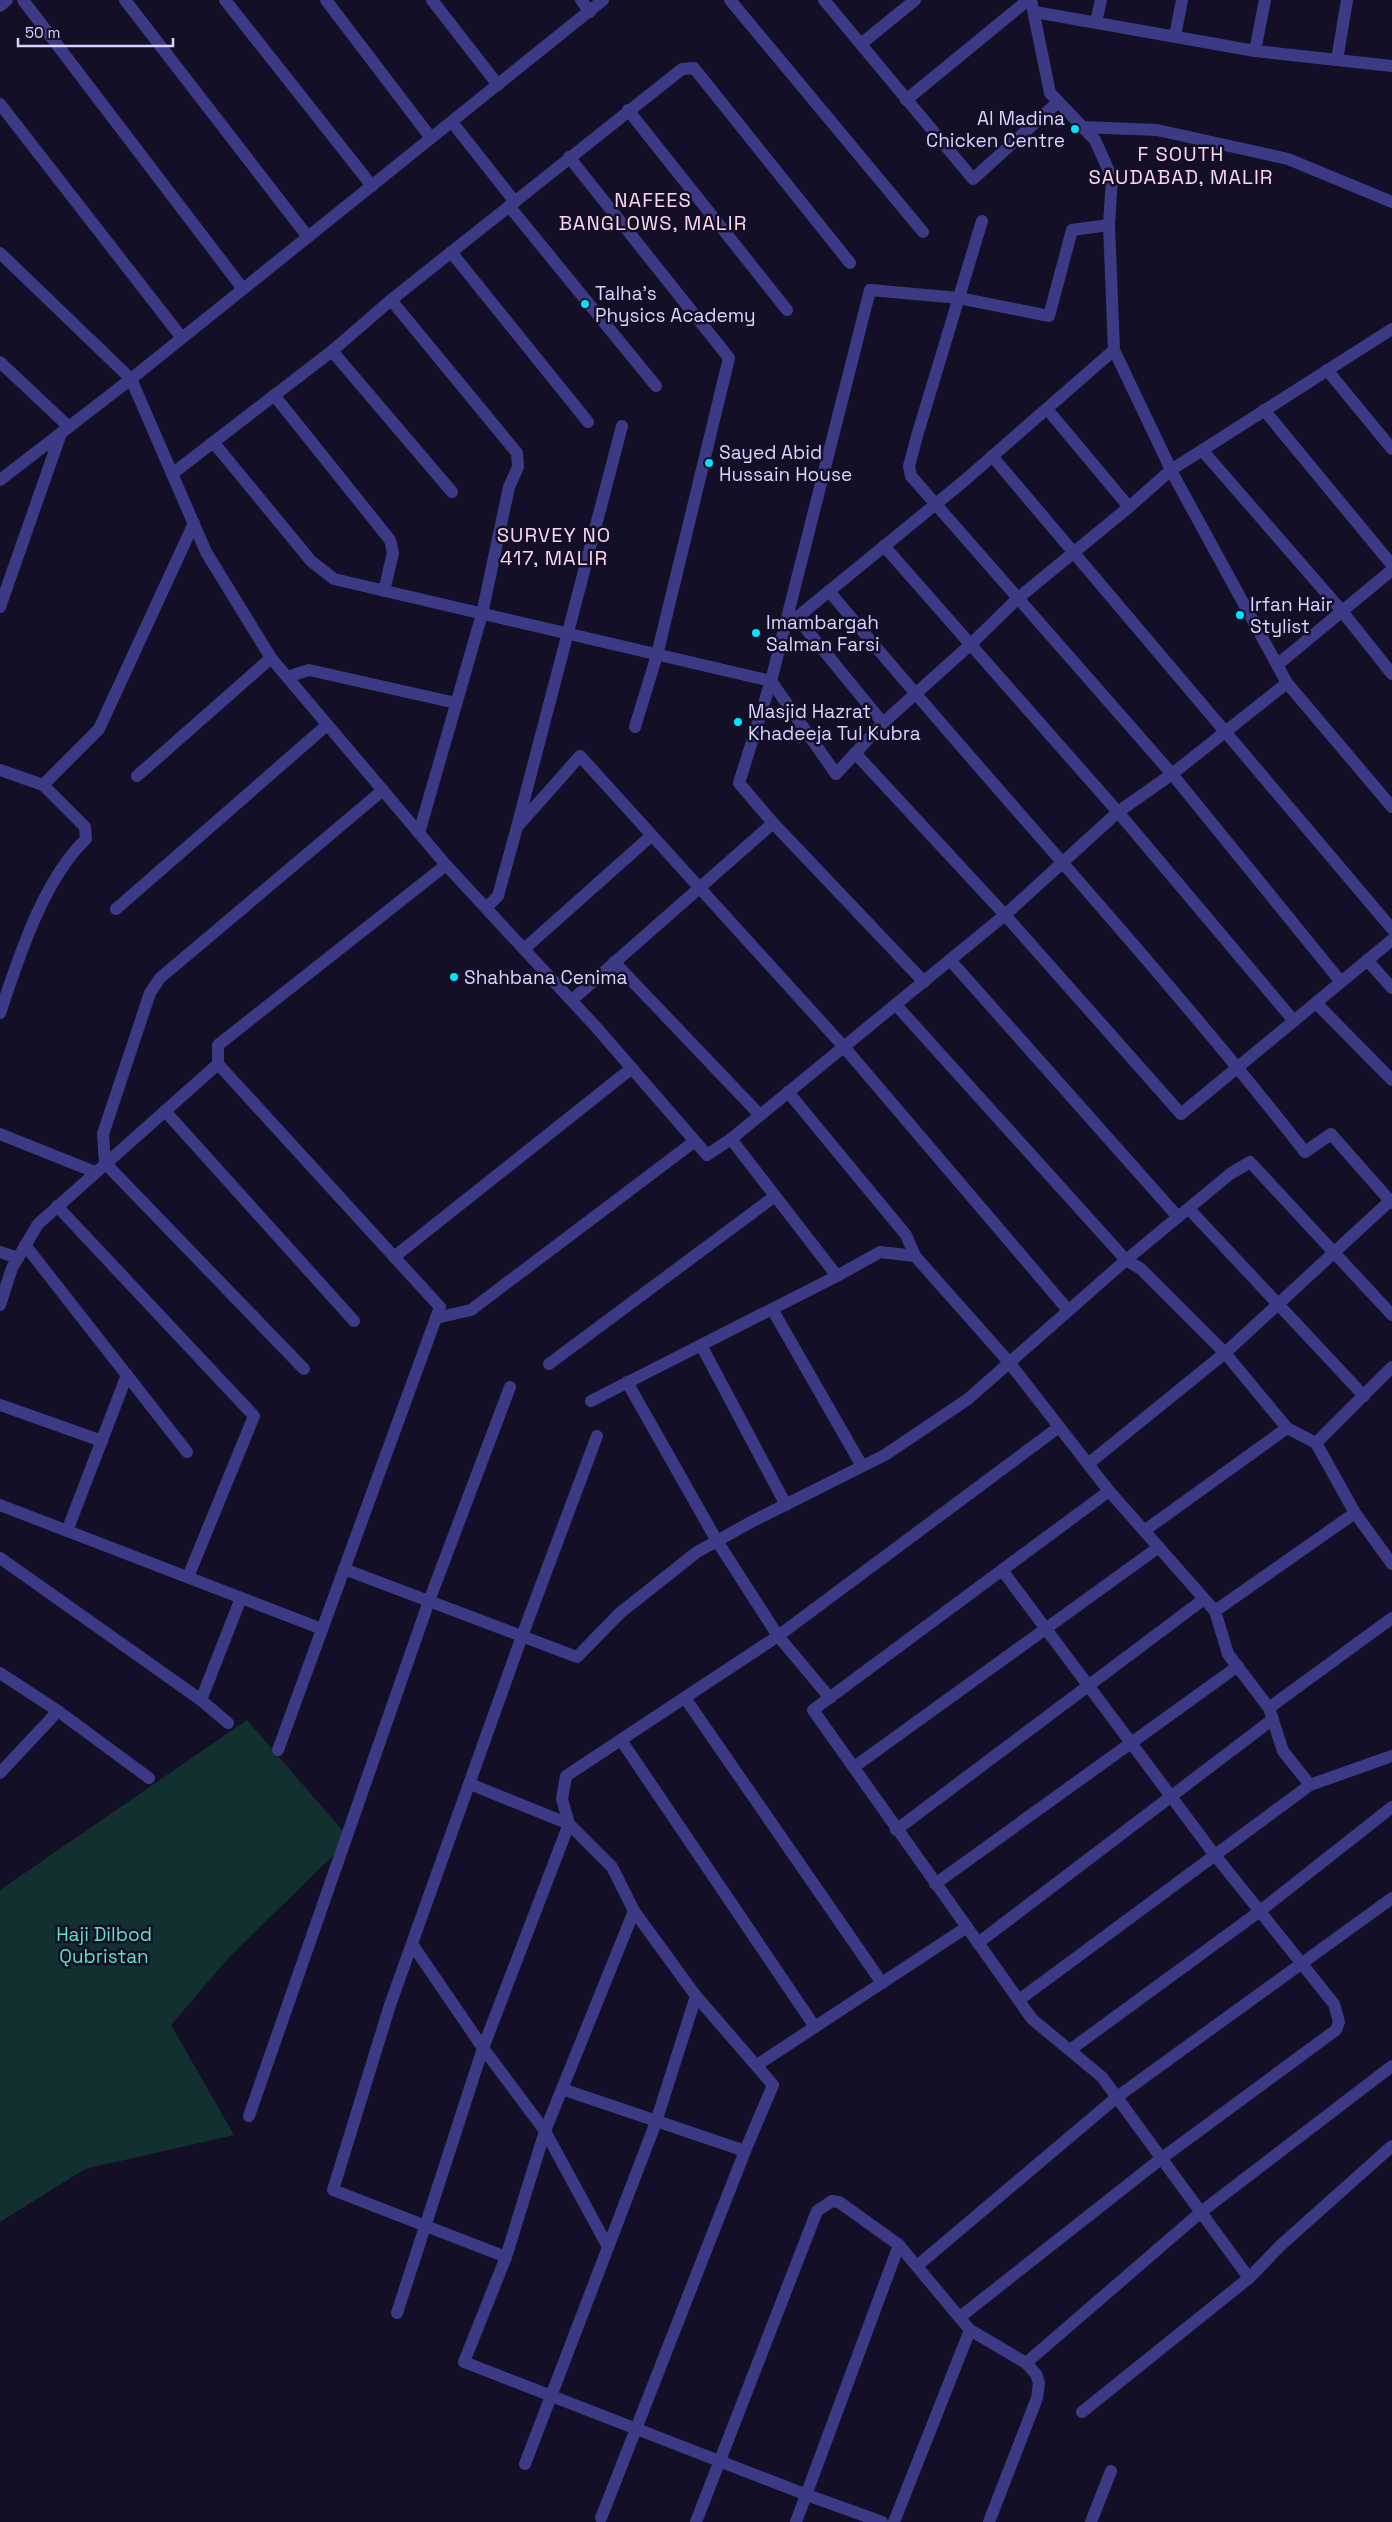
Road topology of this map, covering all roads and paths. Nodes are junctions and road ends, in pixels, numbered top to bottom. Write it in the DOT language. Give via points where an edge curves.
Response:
graph roads {
  1 [pos="7,0"];
  2 [pos="22,0"];
  3 [pos="125,0"];
  4 [pos="225,0"];
  5 [pos="326,0"];
  6 [pos="432,0"];
  7 [pos="581,0"];
  8 [pos="603,0"];
  9 [pos="730,0"];
  10 [pos="824,0"];
  11 [pos="915,0"];
  12 [pos="1101,0"];
  13 [pos="1182,0"];
  14 [pos="1265,0"];
  15 [pos="1348,0"];
  16 [pos="1031,4"];
  17 [pos="0,6"];
  18 [pos="590,12"];
  19 [pos="1096,22"];
  20 [pos="1175,36"];
  21 [pos="861,44"];
  22 [pos="1255,51"];
  23 [pos="1337,60"];
  24 [pos="1392,66"];
  25 [pos="498,85"];
  26 [pos="906,100"];
  27 [pos="1058,102"];
  28 [pos="0,104"];
  29 [pos="628,110"];
  30 [pos="452,122"];
  31 [pos="1082,127"];
  32 [pos="432,138"];
  33 [pos="569,157"];
  34 [pos="372,186"];
  35 [pos="1392,202"];
  36 [pos="512,204"];
  37 [pos="982,221"];
  38 [pos="1109,225"];
  39 [pos="923,232"];
  40 [pos="308,237"];
  41 [pos="451,252"];
  42 [pos="0,253"];
  43 [pos="850,264"];
  44 [pos="243,289"];
  45 [pos="959,298"];
  46 [pos="390,300"];
  47 [pos="787,310"];
  48 [pos="1392,329"];
  49 [pos="182,338"];
  50 [pos="1114,350"];
  51 [pos="332,351"];
  52 [pos="0,362"];
  53 [pos="1327,370"];
  54 [pos="131,379"];
  55 [pos="656,386"];
  56 [pos="274,396"];
  57 [pos="1046,409"];
  58 [pos="1264,410"];
  59 [pos="588,422"];
  60 [pos="622,426"];
  61 [pos="65,430"];
  62 [pos="214,444"];
  63 [pos="1392,449"];
  64 [pos="1202,450"];
  65 [pos="992,456"];
  66 [pos="1171,470"];
  67 [pos="172,474"];
  68 [pos="0,479"];
  69 [pos="452,492"];
  70 [pos="935,504"];
  71 [pos="1129,507"];
  72 [pos="194,522"];
  73 [pos="884,546"];
  74 [pos="1074,553"];
  75 [pos="1392,565"];
  76 [pos="1392,570"];
  77 [pos="384,591"];
  78 [pos="830,591"];
  79 [pos="1017,599"];
  80 [pos="0,607"];
  81 [pos="1341,610"];
  82 [pos="482,614"];
  83 [pos="797,618"];
  84 [pos="784,628"];
  85 [pos="569,634"];
  86 [pos="971,644"];
  87 [pos="657,655"];
  88 [pos="271,658"];
  89 [pos="1277,665"];
  90 [pos="1392,674"];
  91 [pos="287,677"];
  92 [pos="771,681"];
  93 [pos="1287,684"];
  94 [pos="914,694"];
  95 [pos="456,703"];
  96 [pos="882,723"];
  97 [pos="327,725"];
  98 [pos="635,727"];
  99 [pos="1226,731"];
  100 [pos="855,753"];
  101 [pos="0,770"];
  102 [pos="1172,774"];
  103 [pos="137,776"];
  104 [pos="43,785"];
  105 [pos="383,790"];
  106 [pos="1392,807"];
  107 [pos="1118,812"];
  108 [pos="772,823"];
  109 [pos="517,827"];
  110 [pos="419,833"];
  111 [pos="651,836"];
  112 [pos="1063,864"];
  113 [pos="446,865"];
  114 [pos="698,888"];
  115 [pos="486,908"];
  116 [pos="116,909"];
  117 [pos="1005,915"];
  118 [pos="1392,929"];
  119 [pos="1392,940"];
  120 [pos="524,948"];
  121 [pos="950,960"];
  122 [pos="1367,960"];
  123 [pos="614,962"];
  124 [pos="924,982"];
  125 [pos="1341,982"];
  126 [pos="1392,988"];
  127 [pos="572,1000"];
  128 [pos="1316,1003"];
  129 [pos="896,1005"];
  130 [pos="0,1013"];
  131 [pos="1294,1021"];
  132 [pos="844,1047"];
  133 [pos="218,1064"];
  134 [pos="1239,1067"];
  135 [pos="632,1068"];
  136 [pos="1392,1080"];
  137 [pos="788,1092"];
  138 [pos="165,1111"];
  139 [pos="760,1115"];
  140 [pos="0,1134"];
  141 [pos="731,1139"];
  142 [pos="695,1141"];
  143 [pos="105,1163"];
  144 [pos="95,1172"];
  145 [pos="775,1196"];
  146 [pos="1391,1201"];
  147 [pos="57,1206"];
  148 [pos="1188,1209"];
  149 [pos="1178,1217"];
  150 [pos="25,1245"];
  151 [pos="0,1252"];
  152 [pos="1332,1254"];
  153 [pos="916,1256"];
  154 [pos="394,1257"];
  155 [pos="18,1258"];
  156 [pos="1126,1260"];
  157 [pos="837,1276"];
  158 [pos="0,1305"];
  159 [pos="1277,1305"];
  160 [pos="772,1309"];
  161 [pos="1068,1310"];
  162 [pos="1392,1315"];
  163 [pos="436,1318"];
  164 [pos="354,1321"];
  165 [pos="701,1345"];
  166 [pos="1225,1353"];
  167 [pos="1008,1361"];
  168 [pos="549,1364"];
  169 [pos="1392,1367"];
  170 [pos="304,1369"];
  171 [pos="127,1375"];
  172 [pos="627,1382"];
  173 [pos="510,1387"];
  174 [pos="1364,1396"];
  175 [pos="590,1401"];
  176 [pos="0,1405"];
  177 [pos="1059,1427"];
  178 [pos="1287,1428"];
  179 [pos="597,1436"];
  180 [pos="102,1441"];
  181 [pos="1316,1443"];
  182 [pos="187,1452"];
  183 [pos="1088,1464"];
  184 [pos="862,1466"];
  185 [pos="1109,1491"];
  186 [pos="0,1504"];
  187 [pos="786,1504"];
  188 [pos="1355,1513"];
  189 [pos="67,1531"];
  190 [pos="1144,1531"];
  191 [pos="717,1541"];
  192 [pos="1158,1547"];
  193 [pos="0,1558"];
  194 [pos="1392,1564"];
  195 [pos="344,1570"];
  196 [pos="1002,1570"];
  197 [pos="188,1577"];
  198 [pos="241,1598"];
  199 [pos="1204,1599"];
  200 [pos="429,1601"];
  201 [pos="1215,1611"];
  202 [pos="1392,1618"];
  203 [pos="1046,1628"];
  204 [pos="322,1629"];
  205 [pos="522,1636"];
  206 [pos="778,1636"];
  207 [pos="1238,1666"];
  208 [pos="0,1673"];
  209 [pos="1088,1687"];
  210 [pos="685,1698"];
  211 [pos="830,1698"];
  212 [pos="201,1700"];
  213 [pos="58,1711"];
  214 [pos="1271,1713"];
  215 [pos="228,1723"];
  216 [pos="621,1740"];
  217 [pos="1132,1743"];
  218 [pos="278,1750"];
  219 [pos="1392,1756"];
  220 [pos="854,1767"];
  221 [pos="0,1774"];
  222 [pos="148,1778"];
  223 [pos="470,1784"];
  224 [pos="1310,1785"];
  225 [pos="1172,1796"];
  226 [pos="1392,1807"];
  227 [pos="569,1824"];
  228 [pos="896,1830"];
  229 [pos="1214,1854"];
  230 [pos="935,1884"];
  231 [pos="1392,1898"];
  232 [pos="634,1911"];
  233 [pos="1260,1911"];
  234 [pos="967,1927"];
  235 [pos="978,1943"];
  236 [pos="412,1944"];
  237 [pos="1302,1965"];
  238 [pos="882,1983"];
  239 [pos="696,1996"];
  240 [pos="1019,2000"];
  241 [pos="815,2027"];
  242 [pos="483,2048"];
  243 [pos="1070,2050"];
  244 [pos="757,2065"];
  245 [pos="1392,2066"];
  246 [pos="562,2089"];
  247 [pos="1117,2097"];
  248 [pos="249,2116"];
  249 [pos="656,2122"];
  250 [pos="545,2131"];
  251 [pos="1392,2146"];
  252 [pos="745,2150"];
  253 [pos="1162,2158"];
  254 [pos="1201,2212"];
  255 [pos="424,2224"];
  256 [pos="899,2245"];
  257 [pos="608,2247"];
  258 [pos="506,2258"];
  259 [pos="917,2266"];
  260 [pos="1249,2278"];
  261 [pos="397,2313"];
  262 [pos="960,2317"];
  263 [pos="970,2330"];
  264 [pos="1026,2363"];
  265 [pos="550,2396"];
  266 [pos="1082,2412"];
  267 [pos="635,2428"];
  268 [pos="721,2462"];
  269 [pos="525,2464"];
  270 [pos="1110,2471"];
  271 [pos="807,2495"];
  272 [pos="601,2518"];
  273 [pos="696,2522"];
  274 [pos="796,2522"];
  275 [pos="882,2522"];
  276 [pos="894,2522"];
  277 [pos="989,2522"];
  278 [pos="1091,2522"];
  1 -- 17 [label="street"];
  2 -- 44 [label="street"];
  3 -- 40 [label="street"];
  4 -- 34 [label="street"];
  5 -- 32 [label="street"];
  6 -- 25 [label="street"];
  7 -- 18 [label="street"];
  8 -- 18 [label="street"];
  9 -- 39 [label="street"];
  10 -- 21 [label="street"];
  11 -- 21 [label="street"];
  12 -- 19 [label="street"];
  13 -- 20 [label="street"];
  14 -- 22 [label="street"];
  15 -- 23 [label="street"];
  16 -- 19 [label="street"];
  16 -- 26 [label="street"];
  16 -- 27 [label="street" via="1050,93"];
  18 -- 25 [label="street"];
  19 -- 20 [label="street"];
  20 -- 22 [label="street"];
  21 -- 26 [label="street"];
  22 -- 23 [label="street"];
  23 -- 24 [label="street"];
  25 -- 30 [label="street"];
  26 -- 27 [label="street" via="973,179"];
  27 -- 31 [label="street"];
  28 -- 49 [label="street"];
  29 -- 33 [label="street"];
  29 -- 43 [label="street" via="682,69 694,68"];
  29 -- 47 [label="street"];
  30 -- 32 [label="street"];
  30 -- 36 [label="street"];
  31 -- 35 [label="street" via="1157,130 1288,159"];
  31 -- 38 [label="street" via="1095,140 1112,178"];
  32 -- 34 [label="street"];
  33 -- 36 [label="street"];
  33 -- 87 [label="street" via="729,358"];
  34 -- 40 [label="street"];
  36 -- 41 [label="street"];
  36 -- 55 [label="street"];
  37 -- 45 [label="street"];
  38 -- 45 [label="street" via="1072,230 1049,316"];
  38 -- 50 [label="street"];
  40 -- 44 [label="street"];
  41 -- 46 [label="street"];
  41 -- 59 [label="street"];
  42 -- 54 [label="street"];
  44 -- 49 [label="street"];
  45 -- 70 [label="street" via="909,466 910,476"];
  45 -- 84 [label="street" via="870,290"];
  46 -- 51 [label="street"];
  46 -- 82 [label="street" via="517,453 518,467 509,487"];
  48 -- 53 [label="street"];
  49 -- 54 [label="street"];
  50 -- 57 [label="street"];
  50 -- 66 [label="street"];
  51 -- 56 [label="street"];
  51 -- 69 [label="street"];
  52 -- 61 [label="street"];
  53 -- 58 [label="street"];
  53 -- 63 [label="street"];
  54 -- 61 [label="street"];
  54 -- 67 [label="street"];
  56 -- 62 [label="street"];
  56 -- 77 [label="street" via="390,540 393,553"];
  57 -- 65 [label="street"];
  57 -- 71 [label="street"];
  58 -- 64 [label="street"];
  58 -- 75 [label="street"];
  60 -- 85 [label="street"];
  61 -- 68 [label="street"];
  61 -- 80 [label="street"];
  62 -- 67 [label="street"];
  62 -- 77 [label="street" via="311,561 334,579"];
  64 -- 66 [label="street"];
  64 -- 81 [label="street"];
  65 -- 70 [label="street"];
  65 -- 74 [label="street"];
  66 -- 71 [label="street"];
  66 -- 89 [label="street"];
  67 -- 72 [label="street"];
  70 -- 73 [label="street"];
  70 -- 79 [label="street"];
  71 -- 74 [label="street"];
  72 -- 88 [label="street" via="206,552"];
  72 -- 104 [label="street" via="99,728"];
  73 -- 78 [label="street"];
  73 -- 86 [label="street"];
  74 -- 79 [label="street"];
  74 -- 99 [label="street"];
  76 -- 81 [label="street"];
  77 -- 82 [label="street"];
  78 -- 83 [label="street"];
  78 -- 94 [label="street"];
  79 -- 86 [label="street"];
  79 -- 102 [label="street"];
  81 -- 89 [label="street"];
  81 -- 90 [label="street"];
  82 -- 85 [label="street"];
  82 -- 95 [label="street"];
  83 -- 84 [label="street"];
  83 -- 96 [label="street"];
  84 -- 92 [label="street"];
  85 -- 87 [label="street"];
  85 -- 109 [label="street"];
  86 -- 94 [label="street"];
  86 -- 107 [label="street"];
  87 -- 92 [label="street"];
  87 -- 98 [label="street"];
  88 -- 91 [label="street"];
  88 -- 103 [label="street"];
  89 -- 93 [label="street"];
  91 -- 95 [label="street" via="309,670"];
  91 -- 97 [label="street"];
  92 -- 100 [label="street" via="836,774"];
  92 -- 108 [label="street" via="739,783"];
  93 -- 99 [label="street"];
  93 -- 106 [label="street"];
  94 -- 96 [label="street"];
  94 -- 112 [label="street"];
  95 -- 110 [label="street"];
  96 -- 100 [label="street"];
  97 -- 105 [label="street"];
  97 -- 116 [label="street"];
  99 -- 102 [label="street"];
  99 -- 118 [label="street"];
  100 -- 117 [label="street"];
  101 -- 104 [label="street"];
  102 -- 107 [label="street"];
  102 -- 125 [label="street"];
  104 -- 130 [label="street" via="85,827 86,839 58,871 20,956"];
  105 -- 110 [label="street"];
  105 -- 143 [label="street" via="160,978 150,993 103,1134"];
  107 -- 112 [label="street"];
  107 -- 131 [label="street"];
  108 -- 114 [label="street"];
  108 -- 124 [label="street"];
  109 -- 111 [label="street" via="580,756"];
  109 -- 115 [label="street" via="498,896"];
  110 -- 113 [label="street"];
  111 -- 114 [label="street"];
  111 -- 120 [label="street"];
  112 -- 117 [label="street"];
  112 -- 134 [label="street"];
  113 -- 115 [label="street"];
  113 -- 133 [label="street" via="218,1045"];
  114 -- 123 [label="street"];
  114 -- 132 [label="street"];
  115 -- 120 [label="street"];
  117 -- 121 [label="street"];
  117 -- 134 [label="street" via="1182,1114"];
  119 -- 122 [label="street"];
  120 -- 127 [label="street"];
  121 -- 124 [label="street"];
  121 -- 149 [label="street"];
  122 -- 125 [label="street"];
  122 -- 126 [label="street"];
  123 -- 127 [label="street"];
  123 -- 139 [label="street"];
  124 -- 129 [label="street"];
  125 -- 128 [label="street"];
  127 -- 135 [label="street"];
  128 -- 131 [label="street"];
  128 -- 136 [label="street"];
  129 -- 132 [label="street"];
  129 -- 156 [label="street"];
  131 -- 134 [label="street"];
  132 -- 137 [label="street"];
  132 -- 161 [label="street"];
  133 -- 138 [label="street"];
  133 -- 154 [label="street"];
  134 -- 146 [label="street" via="1306,1152 1331,1134"];
  135 -- 142 [label="street"];
  135 -- 154 [label="street"];
  137 -- 139 [label="street"];
  137 -- 153 [label="street" via="906,1235"];
  138 -- 143 [label="street"];
  138 -- 164 [label="street"];
  139 -- 141 [label="street"];
  140 -- 144 [label="street"];
  141 -- 142 [label="street" via="706,1155"];
  141 -- 145 [label="street"];
  142 -- 163 [label="street" via="472,1310"];
  143 -- 144 [label="street"];
  143 -- 170 [label="street"];
  144 -- 147 [label="street"];
  145 -- 157 [label="street"];
  145 -- 168 [label="street"];
  146 -- 152 [label="street"];
  147 -- 150 [label="street" via="38,1224"];
  147 -- 197 [label="street" via="254,1416"];
  148 -- 149 [label="street"];
  148 -- 152 [label="street" via="1230,1174 1250,1162"];
  148 -- 159 [label="street"];
  149 -- 156 [label="street"];
  150 -- 155 [label="street"];
  150 -- 171 [label="street"];
  151 -- 155 [label="street"];
  152 -- 159 [label="street"];
  152 -- 162 [label="street"];
  153 -- 157 [label="street" via="880,1252"];
  153 -- 167 [label="street"];
  154 -- 163 [label="street" via="440,1307"];
  155 -- 158 [label="street"];
  156 -- 161 [label="street"];
  156 -- 166 [label="street" via="1142,1269"];
  157 -- 160 [label="street"];
  159 -- 166 [label="street"];
  159 -- 174 [label="street"];
  160 -- 165 [label="street"];
  160 -- 184 [label="street"];
  161 -- 167 [label="street"];
  163 -- 195 [label="street"];
  165 -- 172 [label="street"];
  165 -- 187 [label="street"];
  166 -- 178 [label="street"];
  166 -- 183 [label="street"];
  167 -- 177 [label="street"];
  167 -- 184 [label="street" via="968,1398 885,1455"];
  169 -- 174 [label="street"];
  171 -- 180 [label="street"];
  171 -- 182 [label="street"];
  172 -- 175 [label="street"];
  172 -- 191 [label="street"];
  173 -- 200 [label="street"];
  174 -- 181 [label="street"];
  176 -- 180 [label="street"];
  177 -- 183 [label="street"];
  177 -- 206 [label="street"];
  178 -- 181 [label="street"];
  178 -- 190 [label="street"];
  179 -- 205 [label="street"];
  180 -- 189 [label="street"];
  181 -- 188 [label="street"];
  183 -- 185 [label="street"];
  184 -- 187 [label="street"];
  185 -- 190 [label="street"];
  185 -- 196 [label="street"];
  186 -- 189 [label="street"];
  187 -- 191 [label="street"];
  188 -- 194 [label="street"];
  188 -- 201 [label="street"];
  189 -- 197 [label="street"];
  190 -- 192 [label="street"];
  191 -- 205 [label="street" via="697,1552 620,1613 577,1657"];
  191 -- 206 [label="street"];
  192 -- 199 [label="street"];
  192 -- 203 [label="street"];
  193 -- 212 [label="street"];
  195 -- 200 [label="street"];
  195 -- 204 [label="street"];
  196 -- 203 [label="street"];
  196 -- 211 [label="street"];
  197 -- 198 [label="street"];
  198 -- 204 [label="street"];
  198 -- 212 [label="street"];
  199 -- 201 [label="street"];
  199 -- 209 [label="street"];
  200 -- 205 [label="street"];
  200 -- 248 [label="street"];
  201 -- 207 [label="street" via="1228,1654"];
  202 -- 214 [label="street"];
  203 -- 209 [label="street"];
  203 -- 220 [label="street"];
  204 -- 218 [label="street"];
  205 -- 223 [label="street"];
  206 -- 210 [label="street"];
  206 -- 211 [label="street"];
  207 -- 214 [label="street"];
  207 -- 217 [label="street"];
  208 -- 213 [label="street"];
  209 -- 217 [label="street"];
  209 -- 228 [label="street"];
  210 -- 216 [label="street"];
  210 -- 238 [label="street"];
  211 -- 220 [label="street" via="813,1710"];
  212 -- 215 [label="street"];
  213 -- 221 [label="street"];
  213 -- 222 [label="street"];
  214 -- 224 [label="street" via="1284,1751"];
  214 -- 225 [label="street"];
  216 -- 227 [label="street" via="566,1776 562,1799"];
  216 -- 241 [label="street"];
  217 -- 225 [label="street"];
  217 -- 230 [label="street"];
  219 -- 224 [label="street"];
  220 -- 228 [label="street"];
  223 -- 227 [label="street"];
  223 -- 236 [label="street"];
  224 -- 229 [label="street"];
  225 -- 229 [label="street"];
  225 -- 235 [label="street"];
  226 -- 233 [label="street"];
  227 -- 232 [label="street" via="612,1867"];
  227 -- 242 [label="street"];
  228 -- 230 [label="street"];
  229 -- 233 [label="street"];
  229 -- 240 [label="street"];
  230 -- 234 [label="street"];
  231 -- 237 [label="street"];
  232 -- 239 [label="street"];
  232 -- 246 [label="street"];
  233 -- 237 [label="street"];
  233 -- 243 [label="street"];
  234 -- 235 [label="street"];
  234 -- 238 [label="street"];
  235 -- 240 [label="street"];
  236 -- 242 [label="street"];
  236 -- 255 [label="street" via="333,2190"];
  237 -- 247 [label="street"];
  237 -- 253 [label="street" via="1334,2004 1339,2022 1336,2030"];
  238 -- 241 [label="street"];
  239 -- 244 [label="street"];
  239 -- 249 [label="street"];
  240 -- 243 [label="street" via="1032,2019"];
  241 -- 244 [label="street"];
  242 -- 250 [label="street"];
  242 -- 255 [label="street"];
  243 -- 247 [label="street" via="1102,2077"];
  244 -- 252 [label="street" via="773,2085"];
  245 -- 254 [label="street"];
  246 -- 249 [label="street"];
  246 -- 250 [label="street"];
  247 -- 253 [label="street"];
  247 -- 259 [label="street"];
  249 -- 252 [label="street"];
  249 -- 257 [label="street"];
  250 -- 257 [label="street"];
  250 -- 258 [label="street"];
  251 -- 260 [label="street" via="1281,2245"];
  252 -- 267 [label="street"];
  253 -- 254 [label="street"];
  253 -- 262 [label="street"];
  254 -- 260 [label="street"];
  254 -- 264 [label="street"];
  255 -- 258 [label="street"];
  255 -- 261 [label="street"];
  256 -- 259 [label="street"];
  256 -- 268 [label="street" via="839,2202 832,2201 818,2211"];
  256 -- 271 [label="street"];
  257 -- 265 [label="street"];
  258 -- 265 [label="street" via="464,2362"];
  259 -- 262 [label="street"];
  260 -- 266 [label="street"];
  262 -- 263 [label="street"];
  263 -- 264 [label="street"];
  263 -- 276 [label="street"];
  264 -- 277 [label="street" via="1039,2383 1037,2398"];
  265 -- 267 [label="street"];
  265 -- 269 [label="street"];
  267 -- 268 [label="street"];
  267 -- 272 [label="street"];
  268 -- 271 [label="street"];
  268 -- 273 [label="street"];
  270 -- 278 [label="street"];
  271 -- 274 [label="street"];
  271 -- 275 [label="street"];
}
